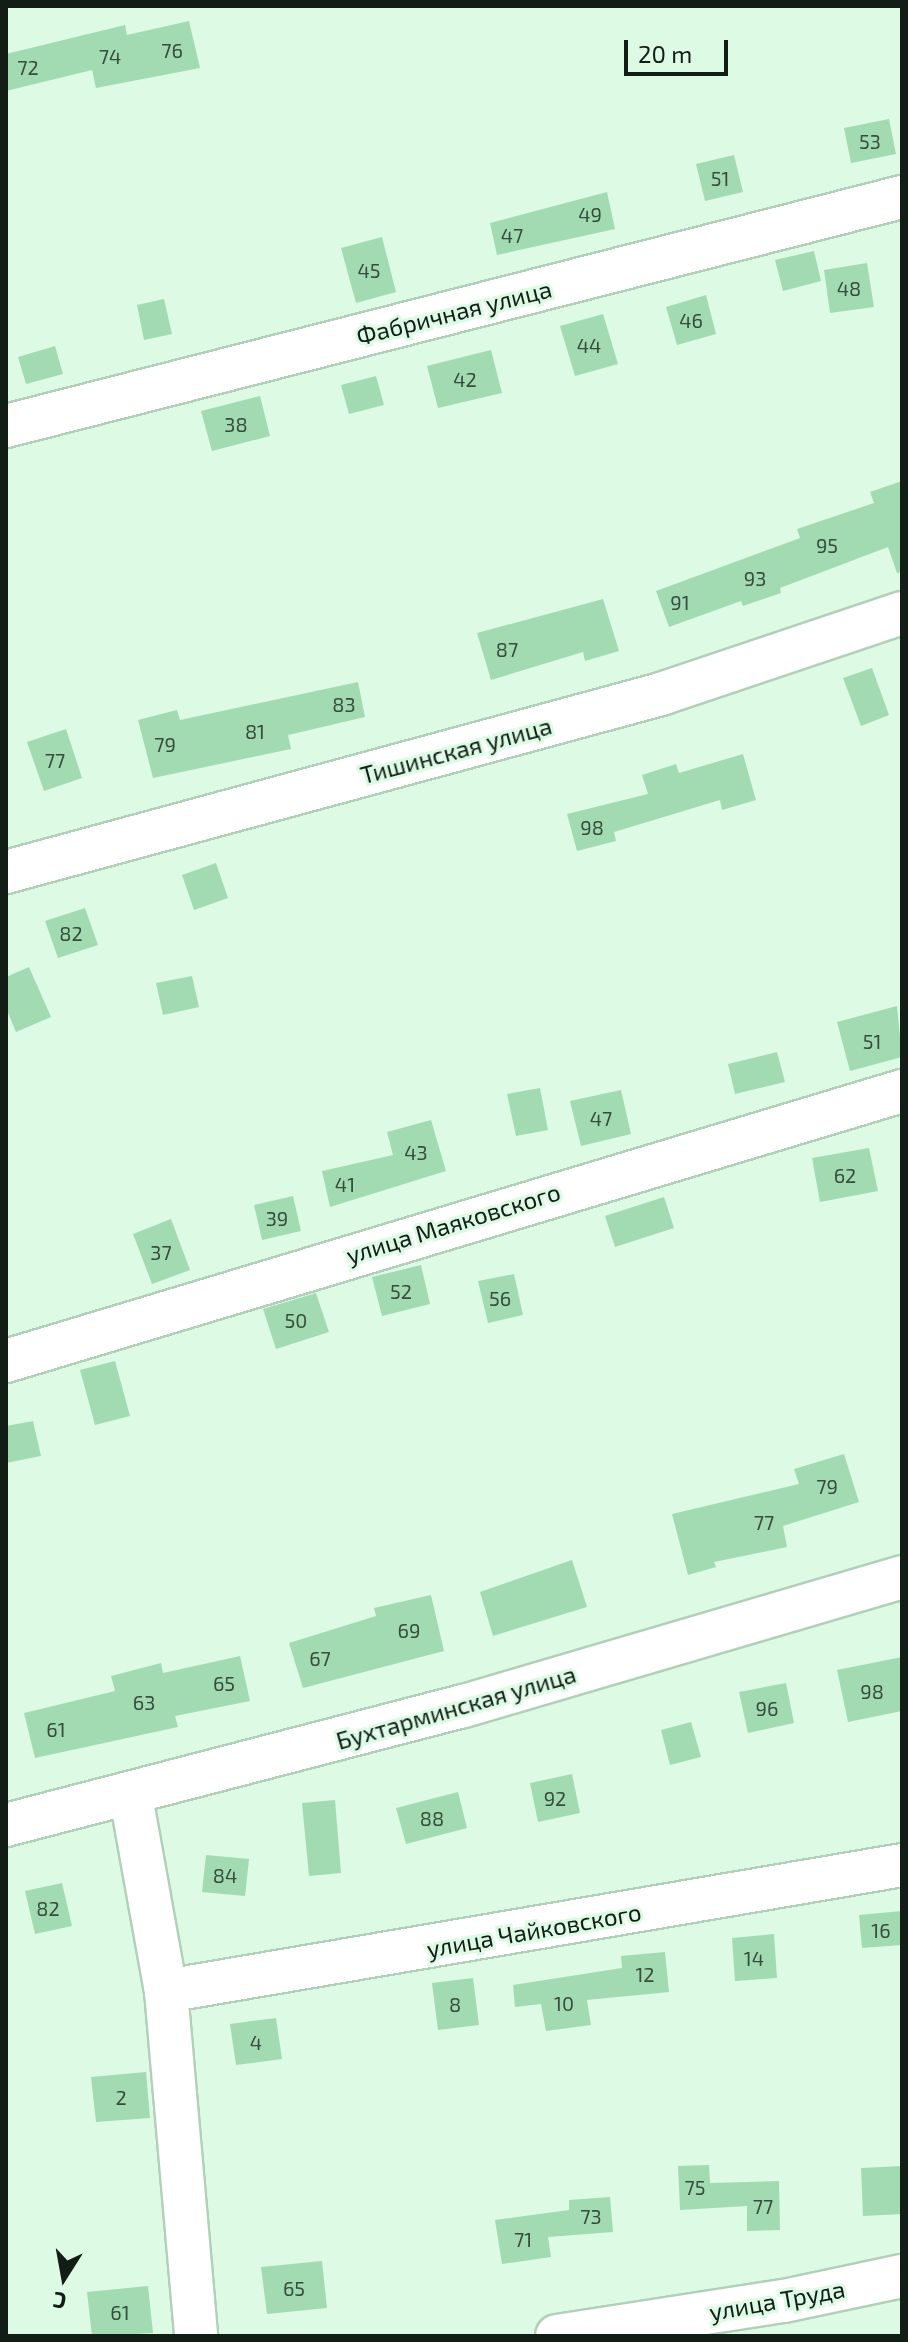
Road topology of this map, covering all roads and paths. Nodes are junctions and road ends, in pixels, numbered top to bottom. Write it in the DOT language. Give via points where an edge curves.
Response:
graph roads {
  1 [pos="902,197"];
  2 [pos="6,426"];
  3 [pos="902,613"];
  4 [pos="6,872"];
  5 [pos="902,1091"];
  6 [pos="6,1361"];
  7 [pos="902,1577"];
  8 [pos="131,1797"];
  9 [pos="6,1825"];
  10 [pos="902,1865"];
  11 [pos="166,1991"];
  12 [pos="902,2276"];
  13 [pos="196,2336"];
  14 [pos="557,2336"];
  1 -- 2 [label="street, Фабричная улица"];
  3 -- 4 [label="street, Тишинская улица" via="661,694"];
  5 -- 6 [label="street, улица Маяковского"];
  7 -- 8 [label="street, Бухтарминская улица"];
  8 -- 9 [label="street, Бухтарминская улица"];
  8 -- 11 [label="street"];
  10 -- 11 [label="street, улица Чайковского"];
  11 -- 13 [label="street"];
  12 -- 14 [label="street, улица Труда" via="784,2301"];
}
